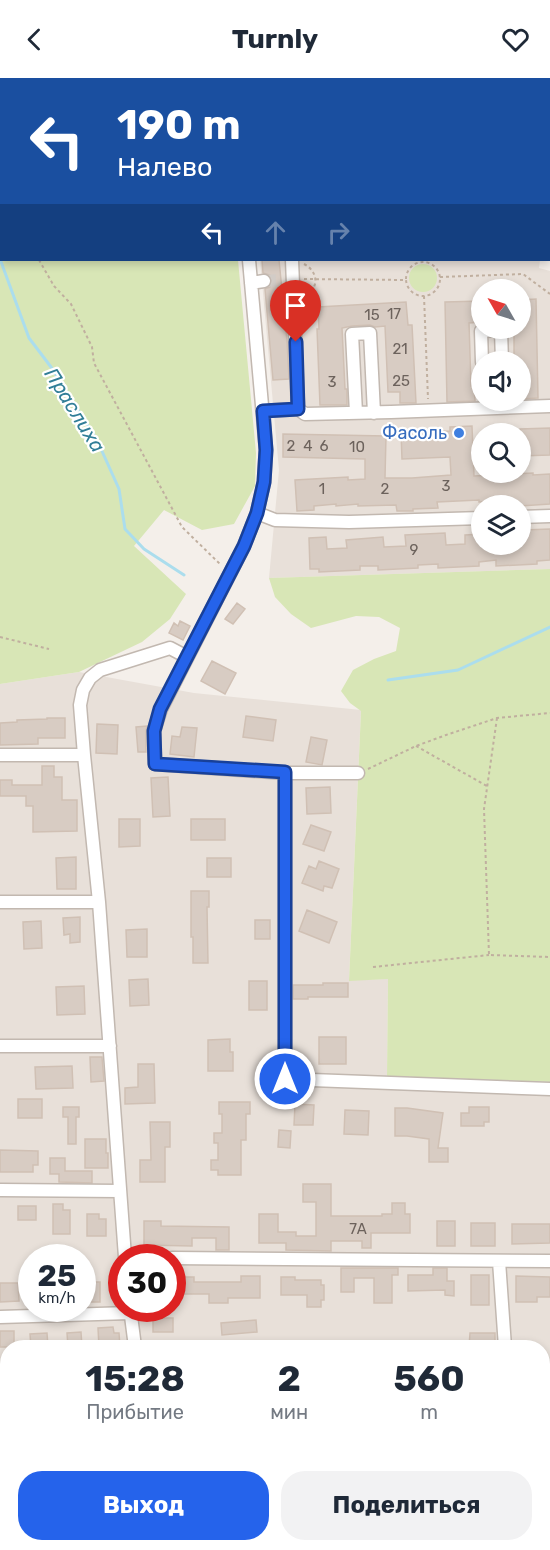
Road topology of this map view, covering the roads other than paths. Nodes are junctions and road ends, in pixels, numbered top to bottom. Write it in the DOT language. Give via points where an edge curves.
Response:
graph roads {
  1 [pos="249,261"];
  2 [pos="292,261"];
  3 [pos="482,351"];
  4 [pos="502,351"];
  5 [pos="531,405"];
  6 [pos="471,406"];
  7 [pos="550,406"];
  8 [pos="298,409"];
  9 [pos="263,411"];
  10 [pos="356,413"];
  11 [pos="374,413"];
  12 [pos="257,513"];
  13 [pos="550,516"];
  14 [pos="531,517"];
  15 [pos="471,518"];
  16 [pos="187,657"];
  17 [pos="0,755"];
  18 [pos="84,755"];
  19 [pos="285,772"];
  20 [pos="358,773"];
  21 [pos="0,902"];
  22 [pos="99,902"];
  23 [pos="0,1046"];
  24 [pos="110,1046"];
  25 [pos="550,1089"];
  26 [pos="0,1190"];
  27 [pos="120,1191"];
  28 [pos="124,1244"];
  29 [pos="186,1258"];
  30 [pos="499,1262"];
  31 [pos="550,1262"];
  32 [pos="108,1311"];
  33 [pos="0,1317"];
  34 [pos="132,1322"];
  35 [pos="134,1340"];
  36 [pos="505,1340"];
  1 -- 9 [label="street" via="258,282"];
  2 -- 8 [label="street" via="287,280 294,298"];
  3 -- 4 [label="street" via="481,331 501,330"];
  5 -- 7 [label="street"];
  6 -- 11 [label="street"];
  8 -- 9 [label="street"];
  8 -- 10 [label="street" via="305,414"];
  9 -- 12 [label="street" via="266,450"];
  10 -- 11 [label="street"];
  10 -- 11 [label="street" via="352,334 370,333"];
  12 -- 15 [label="street" via="275,520 350,522"];
  12 -- 16 [label="street"];
  13 -- 14 [label="street"];
  16 -- 18 [label="street" via="170,648 100,670 90,678 80,705"];
  16 -- 19 [label="street" via="160,709 154,731 155,764"];
  17 -- 18 [label="street"];
  18 -- 22 [label="street"];
  19 -- 20 [label="street"];
  19 -- 25 [label="street" via="285,1079"];
  21 -- 22 [label="street"];
  22 -- 24 [label="street"];
  23 -- 24 [label="street"];
  24 -- 27 [label="street"];
  26 -- 27 [label="street"];
  27 -- 28 [label="street"];
  29 -- 30 [label="street"];
  30 -- 31 [label="street"];
  30 -- 36 [label="street"];
  32 -- 33 [label="street"];
  34 -- 35 [label="street"];
}
